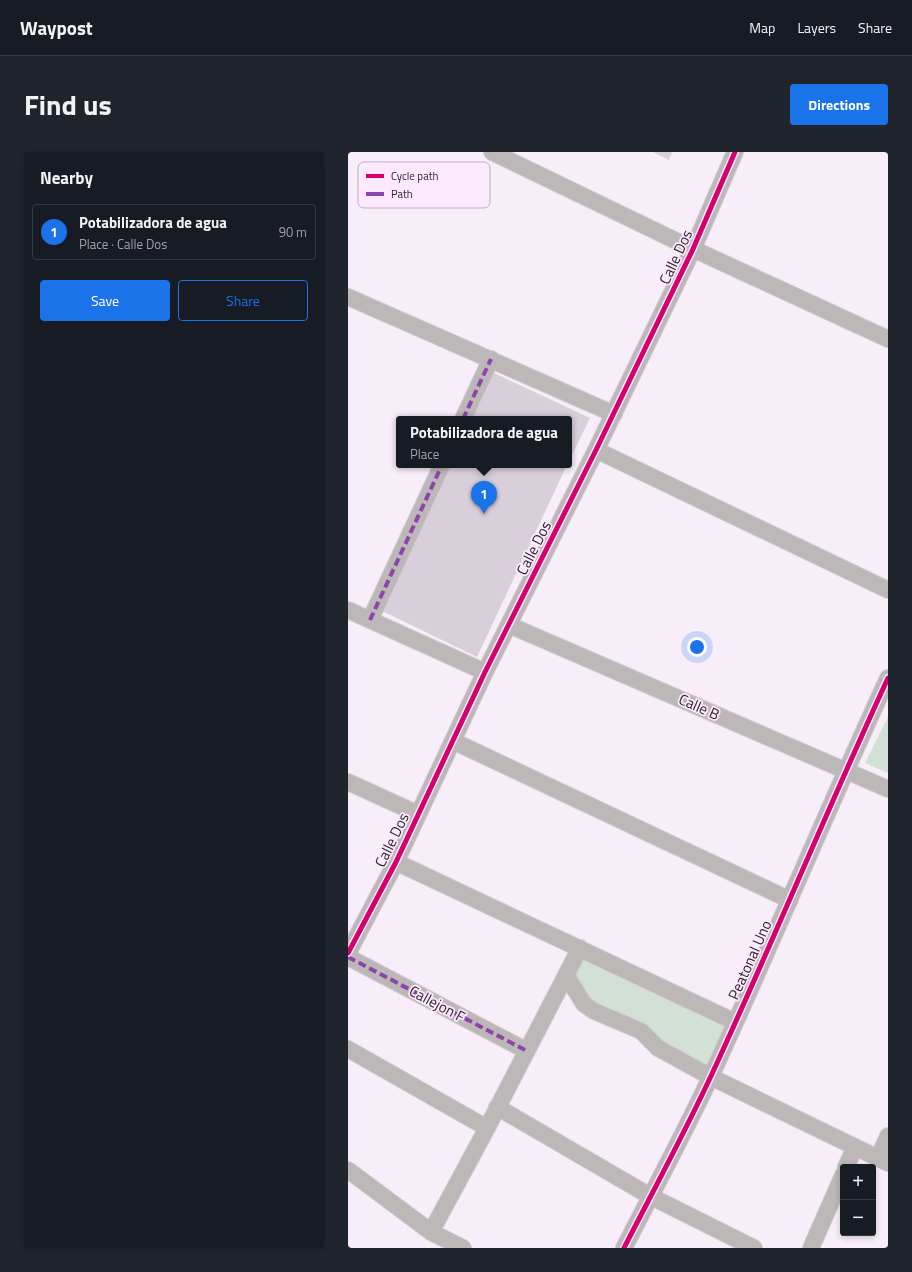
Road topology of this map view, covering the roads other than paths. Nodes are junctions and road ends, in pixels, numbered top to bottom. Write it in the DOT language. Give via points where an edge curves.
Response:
graph roads {
  1 [pos="492,152"];
  2 [pos="735,152"];
  3 [pos="694,249"];
  4 [pos="348,297"];
  5 [pos="888,340"];
  6 [pos="491,359"];
  7 [pos="614,414"];
  8 [pos="464,416"];
  9 [pos="596,450"];
  10 [pos="441,468"];
  11 [pos="888,590"];
  12 [pos="348,610"];
  13 [pos="370,620"];
  14 [pos="509,625"];
  15 [pos="485,672"];
  16 [pos="888,678"];
  17 [pos="453,741"];
  18 [pos="845,771"];
  19 [pos="348,782"];
  20 [pos="888,789"];
  21 [pos="418,814"];
  22 [pos="396,862"];
  23 [pos="790,900"];
  24 [pos="580,948"];
  25 [pos="348,953"];
  26 [pos="348,957"];
  27 [pos="566,975"];
  28 [pos="735,1022"];
  29 [pos="348,1049"];
  30 [pos="527,1051"];
  31 [pos="711,1077"];
  32 [pos="497,1107"];
  33 [pos="487,1128"];
  34 [pos="888,1136"];
  35 [pos="855,1147"];
  36 [pos="883,1161"];
  37 [pos="847,1164"];
  38 [pos="348,1170"];
  39 [pos="840,1182"];
  40 [pos="650,1196"];
  41 [pos="431,1232"];
  42 [pos="463,1248"];
  43 [pos="624,1248"];
  44 [pos="754,1248"];
  45 [pos="811,1248"];
  1 -- 3 [label="street"];
  2 -- 3 [label="street, Calle Dos"];
  3 -- 5 [label="street"];
  3 -- 7 [label="street, Calle Dos"];
  4 -- 6 [label="street"];
  6 -- 7 [label="street"];
  6 -- 8 [label="street"];
  7 -- 9 [label="street, Calle Dos"];
  9 -- 11 [label="street"];
  9 -- 14 [label="street, Calle Dos"];
  10 -- 13 [label="street"];
  12 -- 13 [label="street"];
  13 -- 15 [label="street"];
  14 -- 15 [label="street, Calle Dos"];
  14 -- 18 [label="street, Calle B"];
  15 -- 17 [label="street, Calle Dos"];
  16 -- 18 [label="street, Peatonal Uno"];
  17 -- 21 [label="street, Calle Dos"];
  17 -- 23 [label="street"];
  18 -- 20 [label="street, Calle B"];
  18 -- 23 [label="street, Peatonal Uno"];
  19 -- 21 [label="street"];
  21 -- 22 [label="street, Calle Dos"];
  22 -- 24 [label="street"];
  22 -- 25 [label="street, Calle Dos"];
  23 -- 28 [label="street, Peatonal Uno"];
  24 -- 27 [label="street"];
  24 -- 28 [label="street"];
  26 -- 30 [label="street, Callejon F"];
  27 -- 30 [label="street"];
  27 -- 31 [label="street" via="584,1004 594,1011 641,1031 658,1048"];
  28 -- 31 [label="street, Peatonal Uno"];
  29 -- 33 [label="street"];
  30 -- 32 [label="street"];
  31 -- 35 [label="street"];
  31 -- 40 [label="street, Peatonal Uno"];
  32 -- 33 [label="street"];
  32 -- 40 [label="street"];
  33 -- 41 [label="street"];
  34 -- 36 [label="street"];
  35 -- 36 [label="street"];
  35 -- 37 [label="street"];
  38 -- 41 [label="street"];
  39 -- 45 [label="street"];
  40 -- 43 [label="street, Peatonal Uno"];
  40 -- 44 [label="street"];
  41 -- 42 [label="street"];
}
